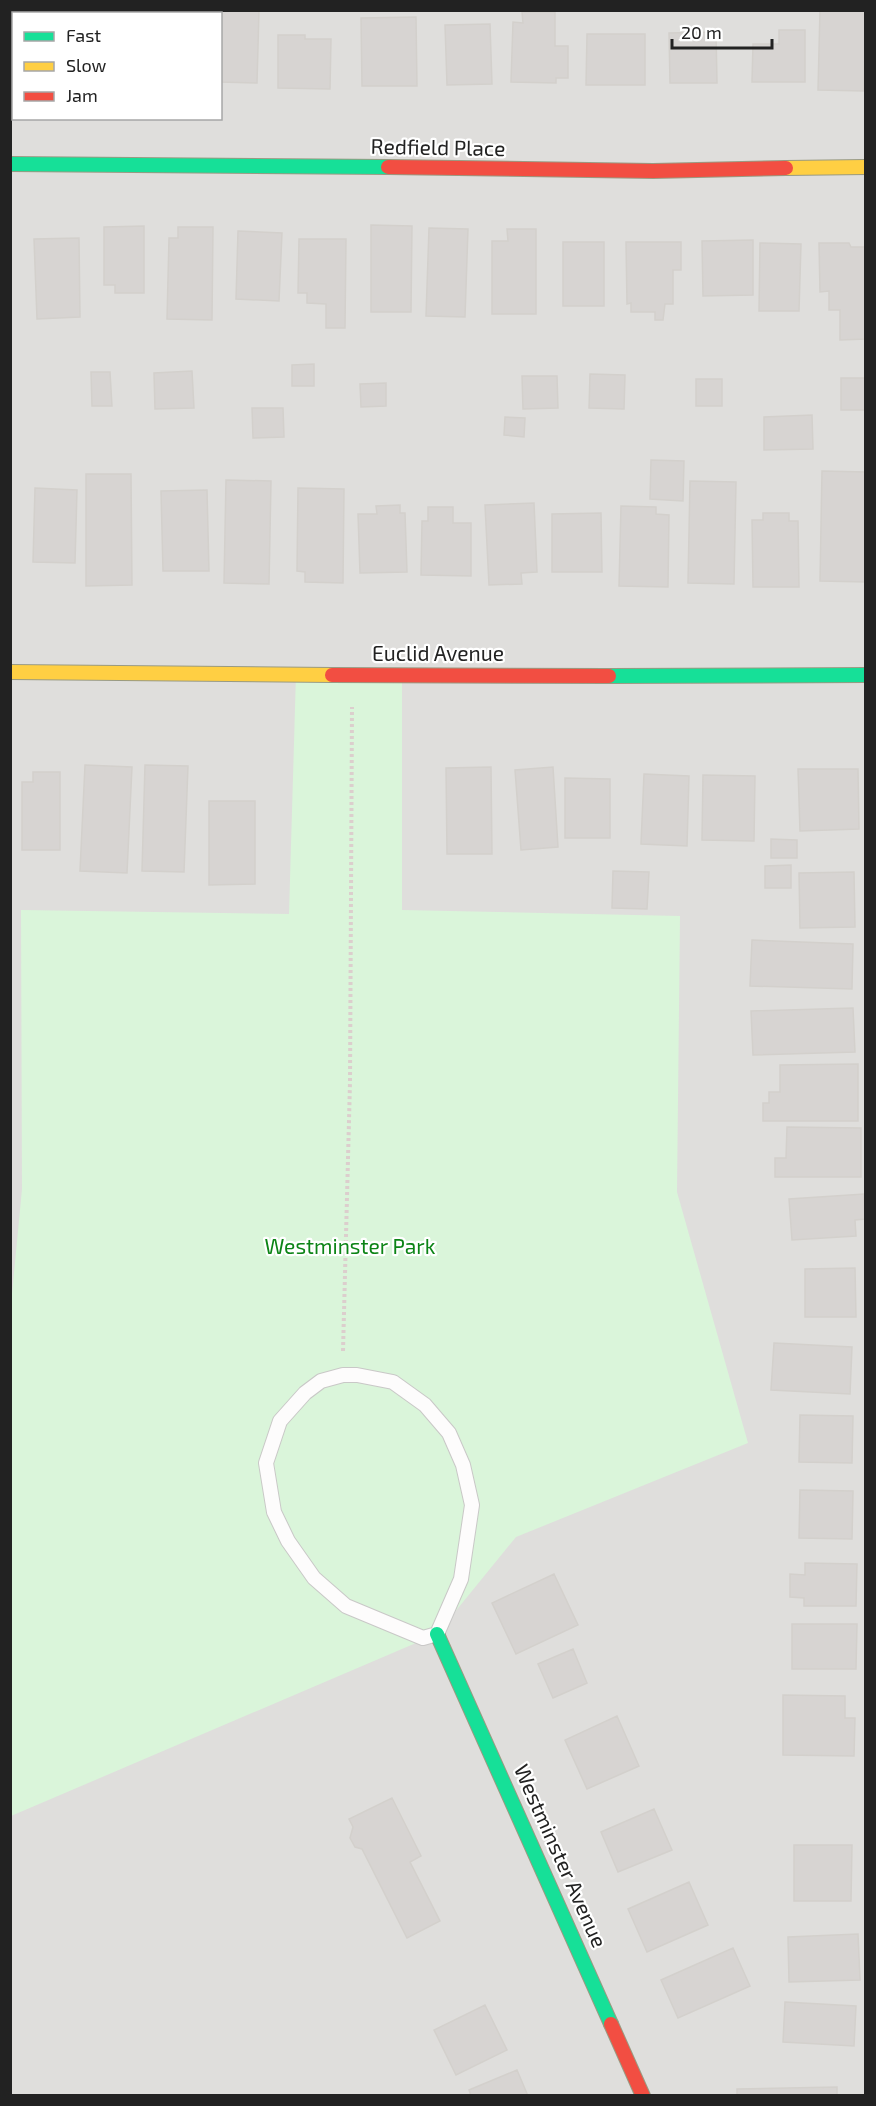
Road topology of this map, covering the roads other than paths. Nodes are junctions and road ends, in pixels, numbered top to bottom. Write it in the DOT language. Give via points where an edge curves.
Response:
graph roads {
  1 [pos="10,164"];
  2 [pos="866,167"];
  3 [pos="10,672"];
  4 [pos="866,675"];
  5 [pos="437,1634"];
  6 [pos="644,2096"];
  1 -- 2 [label="street, Redfield Place" via="653,171"];
  3 -- 4 [label="street, Euclid Avenue"];
  5 -- 5 [label="lane" via="423,1638 346,1606 314,1578 288,1541 274,1512 266,1463 280,1421 321,1381 357,1375 393,1382 425,1405 449,1433 463,1465 471,1505 461,1579"];
  5 -- 6 [label="street, Westminster Avenue"];
}
